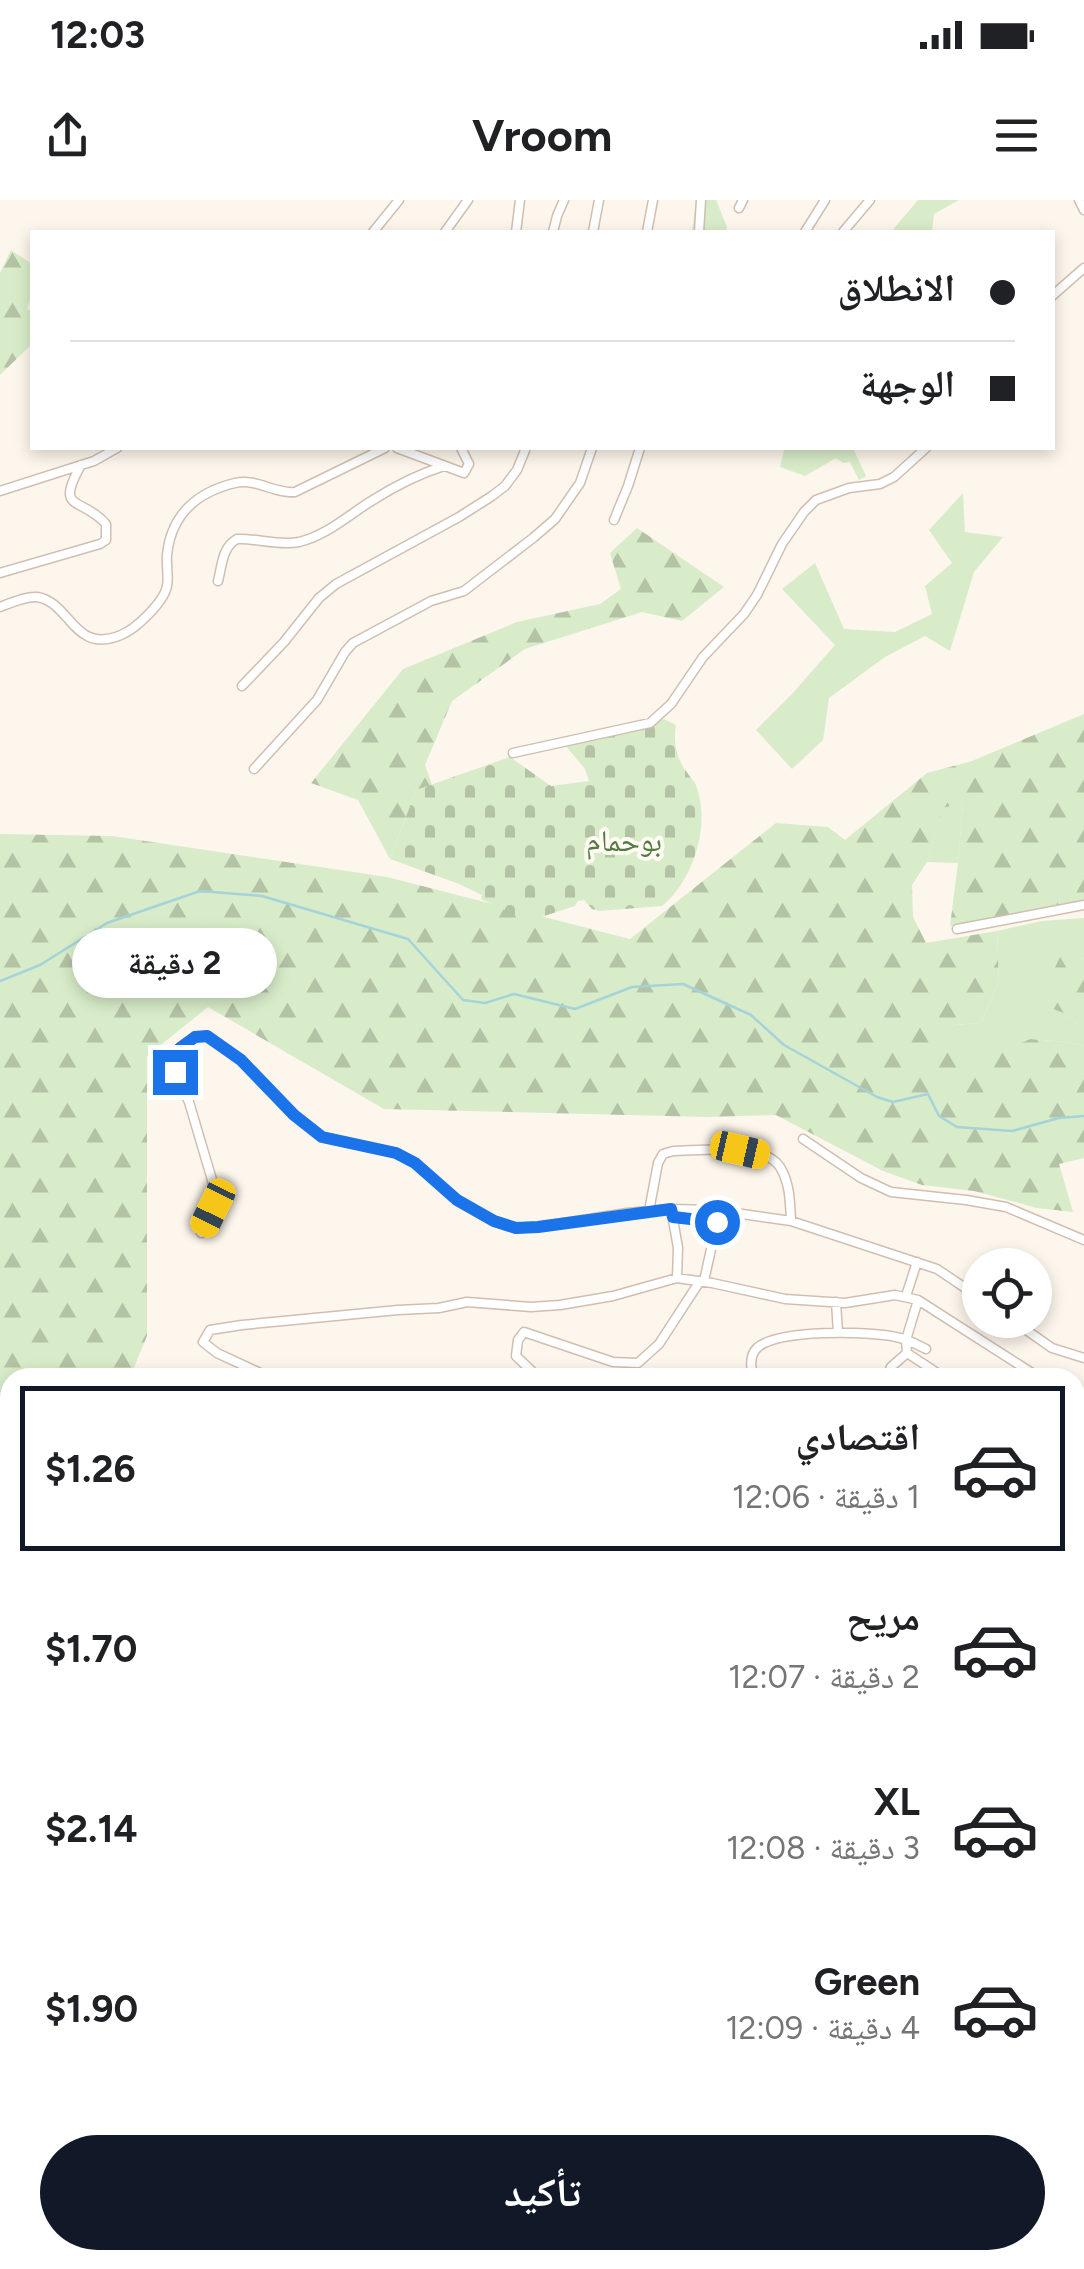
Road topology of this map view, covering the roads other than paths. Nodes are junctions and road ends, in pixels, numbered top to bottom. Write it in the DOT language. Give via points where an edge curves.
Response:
graph roads {
  1 [pos="399,200"];
  2 [pos="468,200"];
  3 [pos="520,200"];
  4 [pos="564,200"];
  5 [pos="599,200"];
  6 [pos="654,200"];
  7 [pos="701,200"];
  8 [pos="825,200"];
  9 [pos="870,200"];
  10 [pos="1079,200"];
  11 [pos="1084,210"];
  12 [pos="375,230"];
  13 [pos="447,230"];
  14 [pos="516,230"];
  15 [pos="554,230"];
  16 [pos="593,230"];
  17 [pos="647,230"];
  18 [pos="699,230"];
  19 [pos="806,230"];
  20 [pos="845,230"];
  21 [pos="1084,268"];
  22 [pos="1055,293"];
  23 [pos="113,450"];
  24 [pos="380,450"];
  25 [pos="402,450"];
  26 [pos="462,450"];
  27 [pos="525,450"];
  28 [pos="591,450"];
  29 [pos="639,450"];
  30 [pos="924,450"];
  31 [pos="82,466"];
  32 [pos="444,466"];
  33 [pos="0,490"];
  34 [pos="614,520"];
  35 [pos="0,573"];
  36 [pos="218,581"];
  37 [pos="0,607"];
  38 [pos="242,686"];
  39 [pos="513,753"];
  40 [pos="254,769"];
  41 [pos="1084,905"];
  42 [pos="957,929"];
  43 [pos="803,1140"];
  44 [pos="720,1210"];
  45 [pos="650,1211"];
  46 [pos="672,1213"];
  47 [pos="791,1220"];
  48 [pos="717,1222"];
  49 [pos="201,1232"];
  50 [pos="1084,1240"];
  51 [pos="917,1262"];
  52 [pos="676,1278"];
  53 [pos="702,1281"];
  54 [pos="962,1286"];
  55 [pos="906,1296"];
  56 [pos="918,1300"];
  57 [pos="836,1302"];
  58 [pos="838,1333"];
  59 [pos="1038,1338"];
  60 [pos="906,1340"];
  61 [pos="926,1349"];
  62 [pos="907,1352"];
  63 [pos="1084,1358"];
  64 [pos="249,1368"];
  65 [pos="529,1368"];
  66 [pos="752,1368"];
  67 [pos="891,1368"];
  68 [pos="931,1368"];
  69 [pos="1024,1368"];
  1 -- 12 [label="street"];
  2 -- 13 [label="street"];
  3 -- 14 [label="street"];
  4 -- 15 [label="street"];
  5 -- 16 [label="street"];
  6 -- 17 [label="street"];
  7 -- 18 [label="street"];
  8 -- 19 [label="street"];
  9 -- 20 [label="street"];
  10 -- 11 [label="street"];
  21 -- 22 [label="street"];
  23 -- 31 [label="street"];
  24 -- 37 [label="street" via="295,492 240,481 194,502 169,538 166,590 134,629 119,636 87,637 38,597"];
  25 -- 32 [label="street"];
  26 -- 32 [label="street" via="469,464 464,473"];
  27 -- 38 [label="street" via="517,470 492,496 318,598"];
  28 -- 40 [label="street" via="580,483 555,519 464,592 430,601 353,644 317,700"];
  29 -- 34 [label="street"];
  30 -- 39 [label="street" via="880,484 816,500 782,544 744,614 650,723"];
  31 -- 33 [label="street"];
  31 -- 35 [label="street" via="68,493 106,524 106,540"];
  32 -- 36 [label="street" via="307,540 236,539 224,554"];
  41 -- 42 [label="street"];
  43 -- 50 [label="street" via="891,1192 1006,1208"];
  44 -- 46 [label="street"];
  44 -- 47 [label="street"];
  44 -- 48 [label="street"];
  45 -- 46 [label="street"];
  45 -- 47 [label="street" via="663,1154 740,1150 779,1165 790,1190"];
  45 -- 49 [label="street" via="538,1227 494,1221 396,1153 322,1137 207,1036 180,1048 174,1064 215,1190"];
  46 -- 48 [label="street"];
  46 -- 52 [label="street"];
  47 -- 51 [label="street"];
  48 -- 53 [label="street"];
  51 -- 54 [label="street"];
  51 -- 55 [label="street"];
  52 -- 53 [label="street"];
  52 -- 64 [label="street" via="560,1305 467,1302 210,1330 203,1342"];
  53 -- 57 [label="street"];
  53 -- 65 [label="street" via="638,1363 613,1362 524,1332 516,1356"];
  55 -- 56 [label="street"];
  55 -- 57 [label="street"];
  56 -- 60 [label="street"];
  56 -- 69 [label="street"];
  57 -- 58 [label="street"];
  58 -- 60 [label="street"];
  58 -- 66 [label="street" via="768,1342 752,1355"];
  59 -- 63 [label="street"];
  60 -- 61 [label="street"];
  60 -- 62 [label="street"];
  62 -- 67 [label="street"];
  62 -- 68 [label="street"];
}
